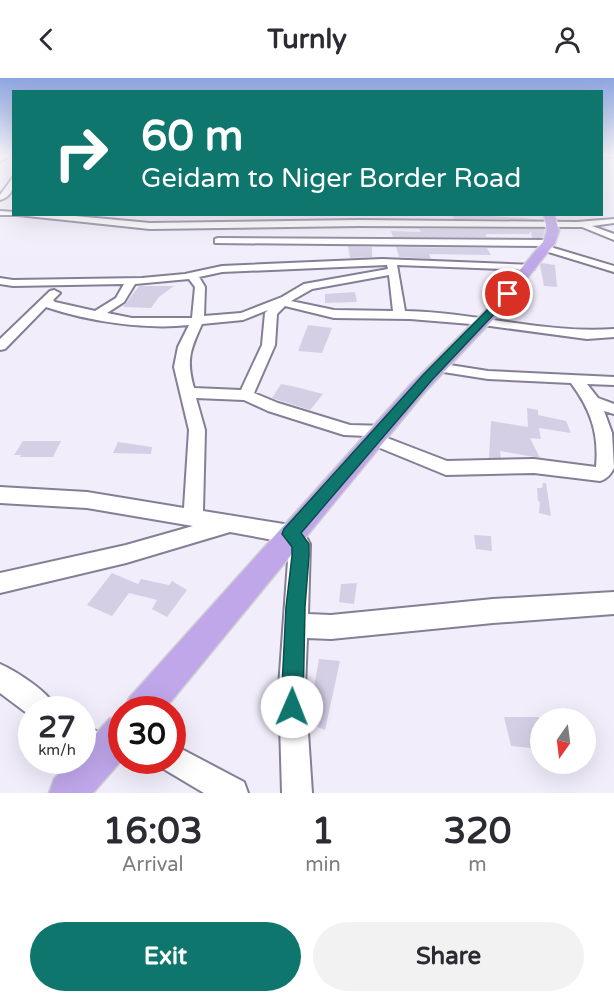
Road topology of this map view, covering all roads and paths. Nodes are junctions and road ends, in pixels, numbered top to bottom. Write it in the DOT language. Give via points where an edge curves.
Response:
graph roads {
  1 [pos="42,216"];
  2 [pos="614,221"];
  3 [pos="284,223"];
  4 [pos="584,225"];
  5 [pos="548,232"];
  6 [pos="283,234"];
  7 [pos="614,237"];
  8 [pos="274,240"];
  9 [pos="296,240"];
  10 [pos="246,241"];
  11 [pos="391,241"];
  12 [pos="329,266"];
  13 [pos="392,267"];
  14 [pos="530,267"];
  15 [pos="614,269"];
  16 [pos="194,275"];
  17 [pos="348,279"];
  18 [pos="0,280"];
  19 [pos="132,281"];
  20 [pos="66,283"];
  21 [pos="46,300"];
  22 [pos="286,300"];
  23 [pos="399,314"];
  24 [pos="95,316"];
  25 [pos="483,321"];
  26 [pos="197,322"];
  27 [pos="614,333"];
  28 [pos="5,335"];
  29 [pos="0,346"];
  30 [pos="437,368"];
  31 [pos="575,379"];
  32 [pos="614,381"];
  33 [pos="188,393"];
  34 [pos="246,395"];
  35 [pos="593,402"];
  36 [pos="614,409"];
  37 [pos="378,434"];
  38 [pos="0,495"];
  39 [pos="193,517"];
  40 [pos="231,524"];
  41 [pos="290,534"];
  42 [pos="0,583"];
  43 [pos="614,603"];
  44 [pos="296,625"];
  45 [pos="0,677"];
  46 [pos="25,696"];
  47 [pos="153,696"];
  48 [pos="102,741"];
  49 [pos="186,766"];
  50 [pos="68,793"];
  51 [pos="233,793"];
  52 [pos="297,793"];
  1 -- 3 [label="street" via="150,226"];
  2 -- 4 [label="street"];
  3 -- 5 [label="street"];
  3 -- 6 [label="street"];
  4 -- 5 [label="street"];
  4 -- 7 [label="street"];
  5 -- 11 [label="street"];
  5 -- 14 [label="main road"];
  5 -- 15 [label="street"];
  6 -- 8 [label="street"];
  6 -- 9 [label="street"];
  8 -- 9 [label="street"];
  8 -- 10 [label="street"];
  9 -- 11 [label="street"];
  11 -- 13 [label="street"];
  12 -- 13 [label="street"];
  12 -- 16 [label="street" via="224,265"];
  12 -- 17 [label="street"];
  13 -- 14 [label="street"];
  13 -- 17 [label="street"];
  13 -- 23 [label="street"];
  14 -- 25 [label="main road"];
  16 -- 19 [label="street"];
  16 -- 26 [label="street" via="201,298"];
  17 -- 22 [label="street" via="320,282"];
  18 -- 20 [label="street"];
  19 -- 20 [label="street"];
  19 -- 24 [label="street" via="120,300"];
  20 -- 21 [label="street"];
  21 -- 24 [label="street"];
  21 -- 28 [label="street"];
  22 -- 23 [label="street" via="334,314"];
  22 -- 26 [label="street" via="243,316"];
  22 -- 34 [label="street" via="271,313 266,356"];
  23 -- 25 [label="street"];
  24 -- 26 [label="street" via="132,322"];
  25 -- 27 [label="street" via="587,335"];
  25 -- 30 [label="main road"];
  26 -- 33 [label="street" via="181,367"];
  28 -- 29 [label="street"];
  30 -- 31 [label="street"];
  30 -- 37 [label="main road"];
  31 -- 32 [label="street"];
  31 -- 35 [label="street"];
  33 -- 34 [label="street"];
  33 -- 39 [label="street" via="197,430"];
  34 -- 37 [label="street" via="350,431"];
  35 -- 36 [label="street"];
  35 -- 37 [label="street" via="604,433 605,468 600,474 534,466 446,468"];
  37 -- 41 [label="main road"];
  38 -- 39 [label="street" via="87,500"];
  39 -- 40 [label="street"];
  40 -- 41 [label="street"];
  40 -- 42 [label="street" via="126,554"];
  41 -- 44 [label="street" via="300,544"];
  41 -- 47 [label="main road"];
  43 -- 44 [label="street" via="331,627"];
  44 -- 52 [label="street" via="292,687"];
  45 -- 46 [label="street"];
  48 -- 50 [label="main road"];
  49 -- 51 [label="street"];
}
